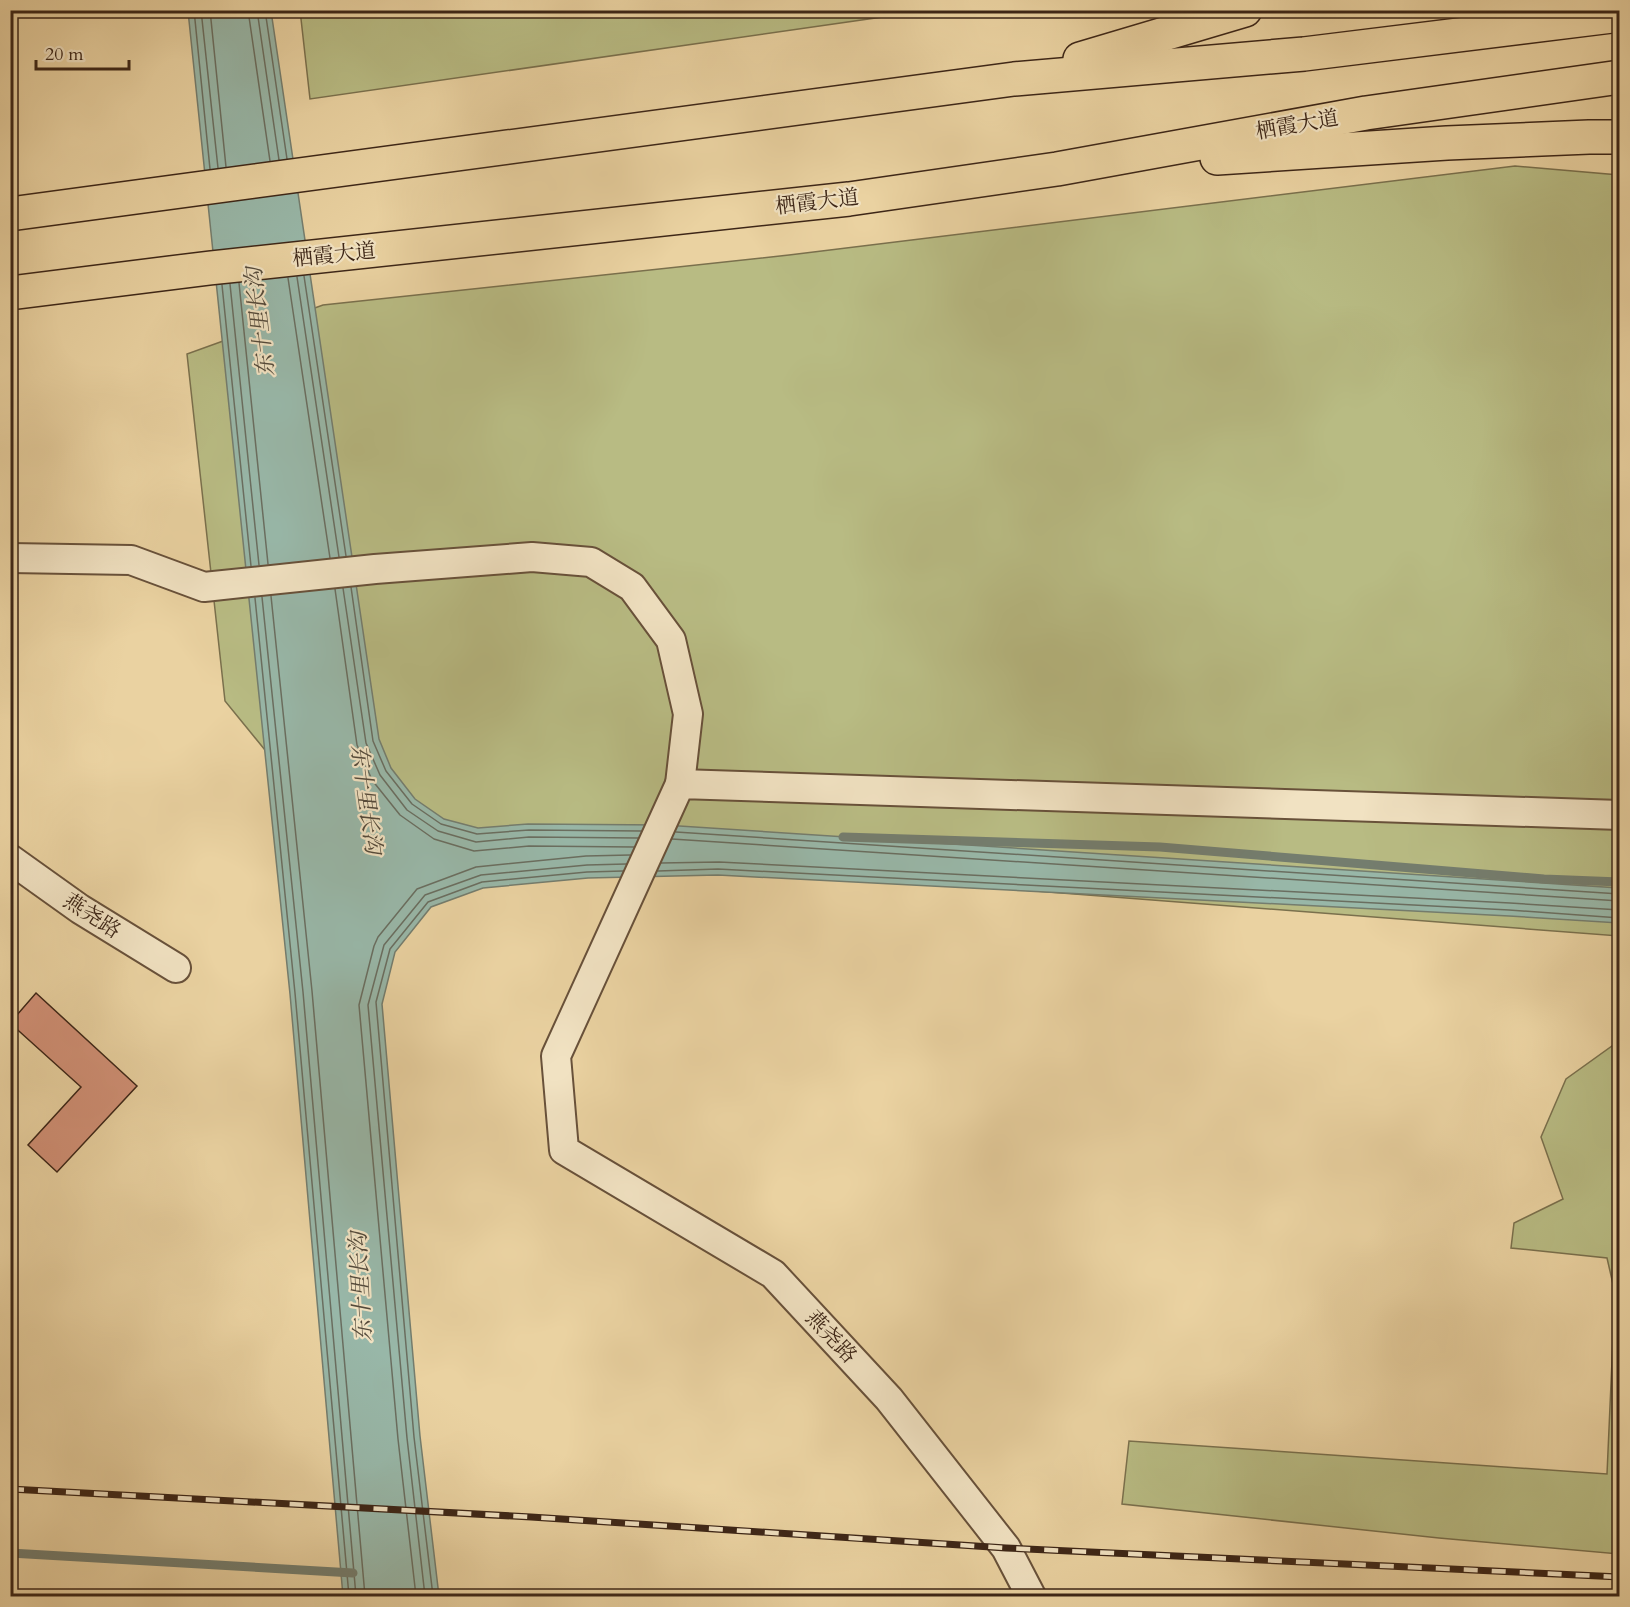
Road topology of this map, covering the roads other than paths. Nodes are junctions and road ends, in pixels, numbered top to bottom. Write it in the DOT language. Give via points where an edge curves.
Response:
graph roads {
  1 [pos="1245,10"];
  2 [pos="1620,15"];
  3 [pos="1620,77"];
  4 [pos="1014,79"];
  5 [pos="1620,137"];
  6 [pos="1057,169"];
  7 [pos="10,214"];
  8 [pos="10,293"];
  9 [pos="10,558"];
  10 [pos="680,784"];
  11 [pos="1620,816"];
  12 [pos="10,859"];
  13 [pos="176,968"];
  14 [pos="1030,1596"];
  1 -- 4 [label="highway"];
  2 -- 4 [label="highway" via="1304,54"];
  3 -- 6 [label="highway, 栖霞大道" via="1366,112"];
  4 -- 7 [label="highway"];
  5 -- 6 [label="highway" via="1447,143"];
  6 -- 8 [label="highway, 栖霞大道" via="849,199"];
  9 -- 10 [label="street" via="131,560 204,587 532,557 591,562 632,587 671,640 688,714"];
  10 -- 11 [label="street"];
  10 -- 14 [label="street, 燕尧路" via="556,1056 564,1150 773,1274 889,1399 1006,1548"];
  12 -- 13 [label="street, 燕尧路" via="80,909"];
}
